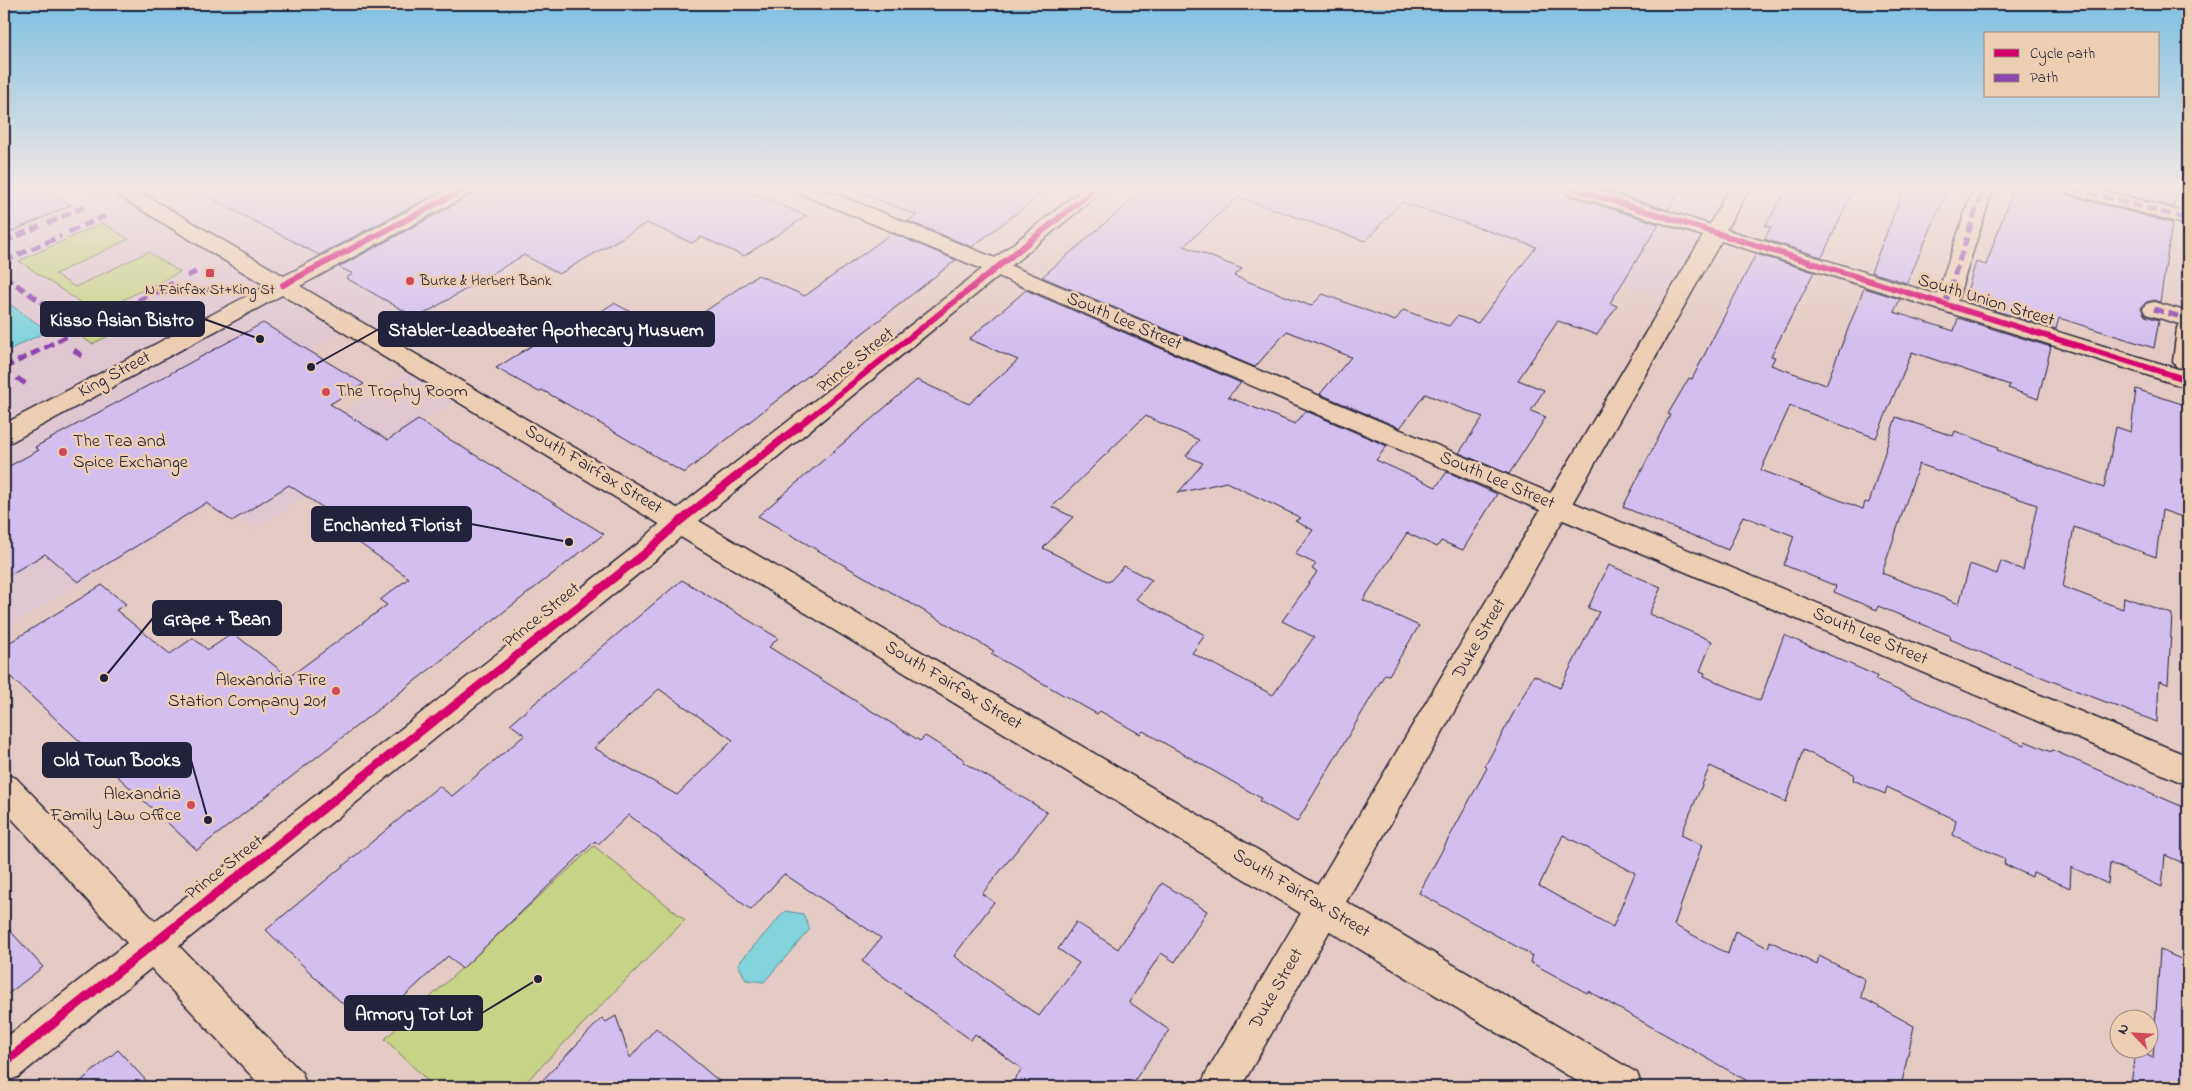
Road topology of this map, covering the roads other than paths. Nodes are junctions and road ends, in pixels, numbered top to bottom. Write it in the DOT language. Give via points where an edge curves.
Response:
graph roads {
  1 [pos="207,240"];
  2 [pos="368,240"];
  3 [pos="931,240"];
  4 [pos="1031,240"];
  5 [pos="1711,240"];
  6 [pos="1737,240"];
  7 [pos="1966,240"];
  8 [pos="997,267"];
  9 [pos="283,285"];
  10 [pos="1945,304"];
  11 [pos="2154,309"];
  12 [pos="2188,319"];
  13 [pos="2188,328"];
  14 [pos="2186,371"];
  15 [pos="4,435"];
  16 [pos="1558,507"];
  17 [pos="679,522"];
  18 [pos="2188,771"];
  19 [pos="4,788"];
  20 [pos="1324,908"];
  21 [pos="152,945"];
  22 [pos="4,1063"];
  23 [pos="288,1087"];
  24 [pos="1220,1087"];
  25 [pos="1624,1087"];
  1 -- 9 [label="street, South Fairfax Street"];
  2 -- 9 [label="street, King Street"];
  3 -- 8 [label="street, South Lee Street"];
  4 -- 8 [label="street, Prince Street"];
  5 -- 16 [label="street, Duke Street"];
  6 -- 10 [label="street, South Union Street"];
  7 -- 10 [label="street"];
  8 -- 16 [label="street, South Lee Street"];
  8 -- 17 [label="street, Prince Street"];
  9 -- 15 [label="street, King Street"];
  9 -- 17 [label="street, South Fairfax Street"];
  10 -- 14 [label="street, South Union Street"];
  11 -- 12 [label="street"];
  13 -- 14 [label="street"];
  16 -- 18 [label="street, South Lee Street"];
  16 -- 20 [label="street, Duke Street"];
  17 -- 20 [label="street, South Fairfax Street"];
  17 -- 21 [label="street, Prince Street" via="649,550"];
  19 -- 21 [label="street"];
  20 -- 24 [label="street, Duke Street"];
  20 -- 25 [label="street, South Fairfax Street"];
  21 -- 22 [label="street, Prince Street"];
  21 -- 23 [label="street"];
}
